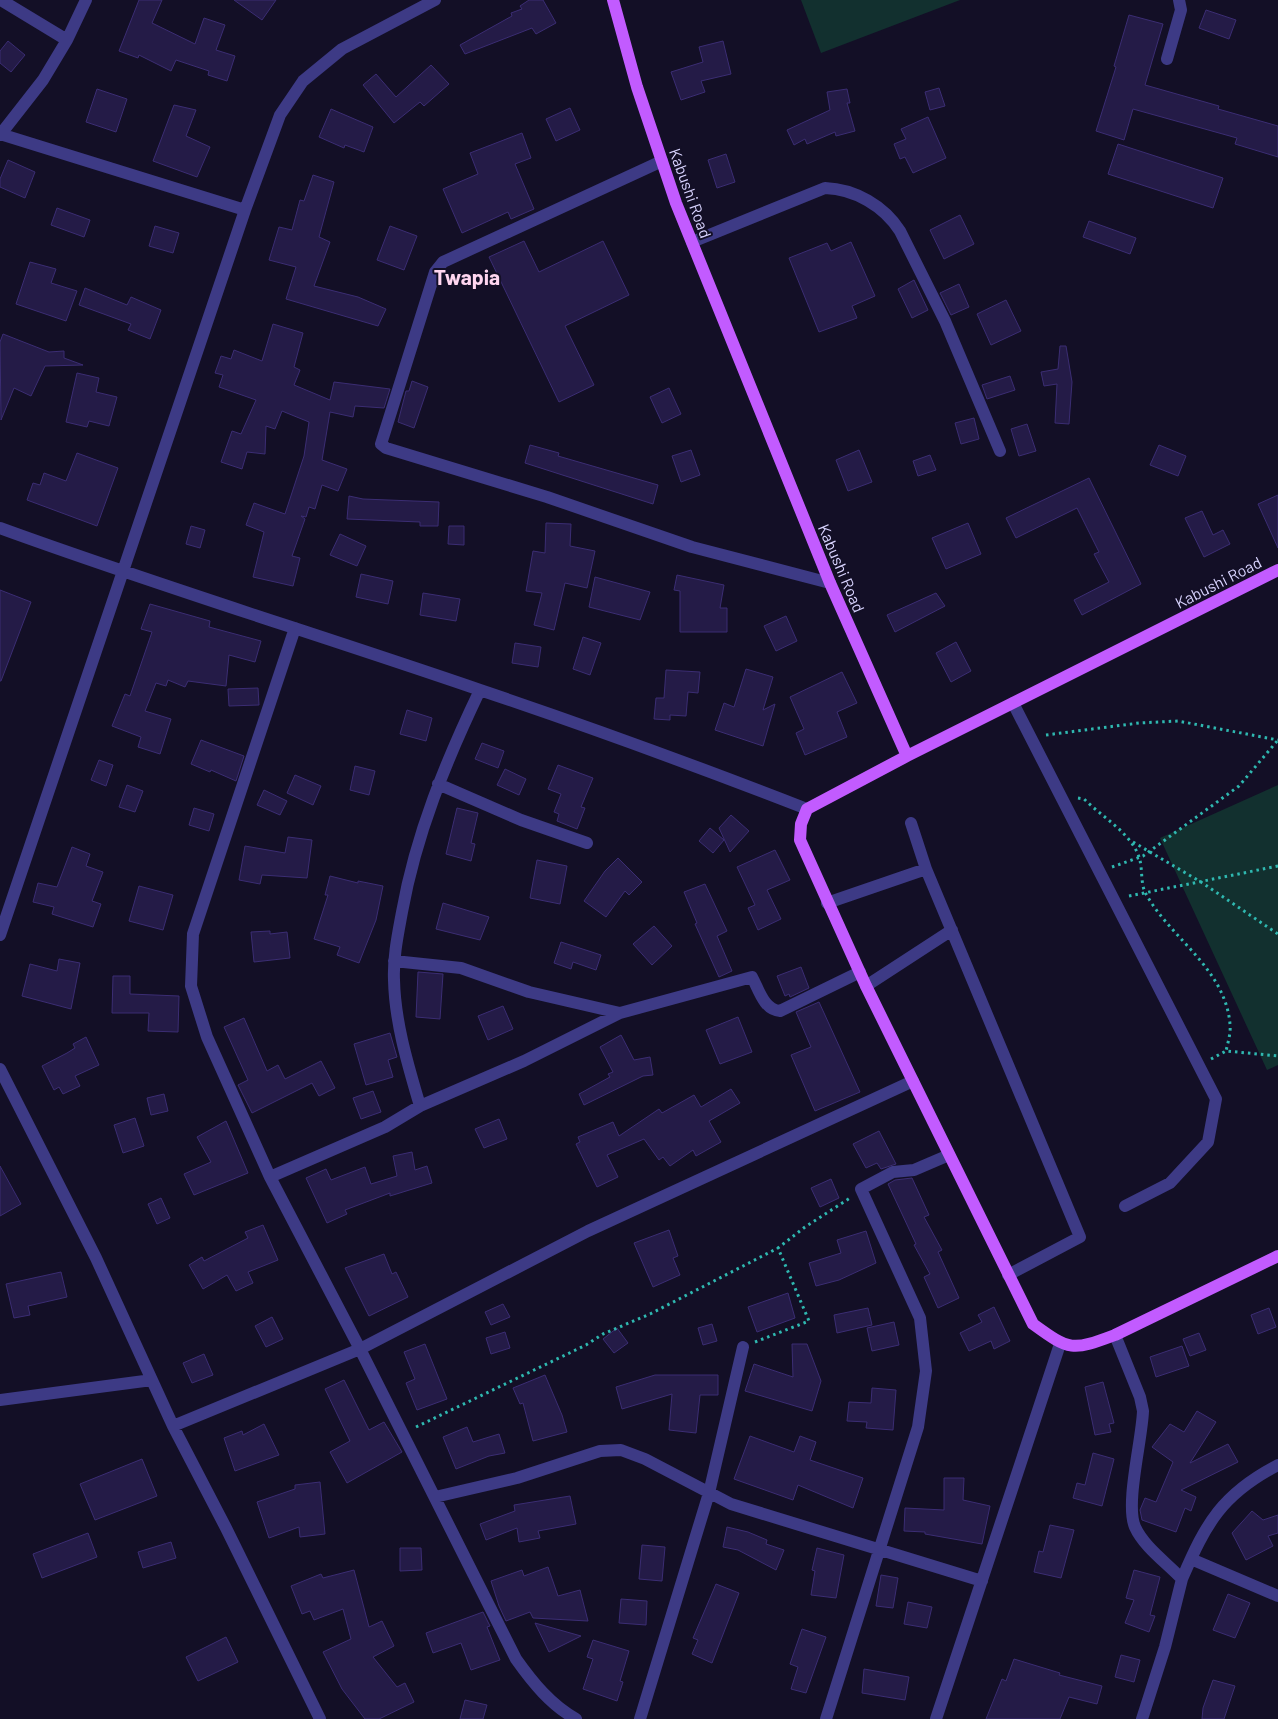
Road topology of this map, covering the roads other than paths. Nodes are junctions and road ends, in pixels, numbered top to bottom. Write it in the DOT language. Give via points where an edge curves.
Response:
graph roads {
  1 [pos="1,0"];
  2 [pos="86,0"];
  3 [pos="435,0"];
  4 [pos="613,0"];
  5 [pos="1179,0"];
  6 [pos="67,40"];
  7 [pos="1168,59"];
  8 [pos="0,134"];
  9 [pos="662,161"];
  10 [pos="245,210"];
  11 [pos="692,242"];
  12 [pos="1000,451"];
  13 [pos="0,528"];
  14 [pos="1278,570"];
  15 [pos="122,573"];
  16 [pos="830,583"];
  17 [pos="295,628"];
  18 [pos="480,690"];
  19 [pos="1013,703"];
  20 [pos="906,756"];
  21 [pos="438,784"];
  22 [pos="807,809"];
  23 [pos="911,823"];
  24 [pos="586,843"];
  25 [pos="926,869"];
  26 [pos="827,903"];
  27 [pos="952,930"];
  28 [pos="0,935"];
  29 [pos="394,961"];
  30 [pos="860,972"];
  31 [pos="866,986"];
  32 [pos="620,1012"];
  33 [pos="0,1068"];
  34 [pos="913,1081"];
  35 [pos="420,1106"];
  36 [pos="949,1155"];
  37 [pos="270,1177"];
  38 [pos="1126,1206"];
  39 [pos="1278,1256"];
  40 [pos="1008,1275"];
  41 [pos="1115,1335"];
  42 [pos="1060,1344"];
  43 [pos="743,1347"];
  44 [pos="360,1349"];
  45 [pos="152,1380"];
  46 [pos="0,1400"];
  47 [pos="173,1426"];
  48 [pos="1278,1465"];
  49 [pos="709,1492"];
  50 [pos="435,1497"];
  51 [pos="880,1549"];
  52 [pos="1191,1559"];
  53 [pos="1182,1578"];
  54 [pos="982,1581"];
  55 [pos="1278,1596"];
  56 [pos="320,1719"];
  57 [pos="576,1719"];
  58 [pos="640,1719"];
  59 [pos="826,1719"];
  60 [pos="936,1719"];
  61 [pos="1142,1719"];
  1 -- 6 [label="street"];
  2 -- 6 [label="street"];
  3 -- 10 [label="street" via="342,49 303,81 280,116"];
  4 -- 9 [label="main road, Kabushi Road"];
  5 -- 7 [label="street" via="1181,10"];
  6 -- 8 [label="street" via="43,80"];
  8 -- 10 [label="street"];
  9 -- 11 [label="main road, Kabushi Road"];
  9 -- 16 [label="street" via="443,262 435,272 381,444 692,547"];
  10 -- 15 [label="street"];
  11 -- 12 [label="street" via="825,188 837,188 881,208 900,231 945,321"];
  11 -- 16 [label="main road, Kabushi Road"];
  13 -- 15 [label="street"];
  14 -- 19 [label="main road, Kabushi Road"];
  15 -- 17 [label="street"];
  15 -- 28 [label="street"];
  16 -- 20 [label="main road, Kabushi Road"];
  17 -- 18 [label="street"];
  17 -- 37 [label="street" via="193,934 191,986 207,1037"];
  18 -- 21 [label="street"];
  18 -- 22 [label="street" via="716,773"];
  19 -- 20 [label="main road, Kabushi Road"];
  19 -- 38 [label="street" via="1216,1099 1208,1142 1170,1183"];
  20 -- 22 [label="main road"];
  21 -- 24 [label="street" via="521,820"];
  21 -- 29 [label="street" via="406,886"];
  22 -- 26 [label="main road" via="801,824 800,840"];
  23 -- 25 [label="street"];
  25 -- 26 [label="street"];
  25 -- 27 [label="street"];
  26 -- 30 [label="main road"];
  27 -- 31 [label="street"];
  27 -- 40 [label="street" via="1080,1237"];
  29 -- 32 [label="street" via="461,968 529,992"];
  29 -- 35 [label="street" via="397,1011"];
  30 -- 31 [label="main road"];
  30 -- 32 [label="street" via="780,1011 768,1006 752,977"];
  31 -- 34 [label="main road"];
  32 -- 35 [label="street" via="524,1061"];
  33 -- 45 [label="street" via="96,1258"];
  34 -- 36 [label="main road"];
  34 -- 44 [label="street" via="588,1231"];
  35 -- 37 [label="street" via="385,1127"];
  36 -- 40 [label="main road"];
  36 -- 51 [label="street" via="914,1170 894,1172 862,1189 920,1318 926,1372 918,1427"];
  37 -- 44 [label="street"];
  39 -- 41 [label="main road"];
  40 -- 42 [label="main road" via="1033,1324"];
  41 -- 42 [label="main road" via="1077,1347"];
  41 -- 53 [label="street" via="1140,1397 1142,1411 1132,1509 1135,1526 1145,1541"];
  42 -- 54 [label="street"];
  43 -- 49 [label="street"];
  44 -- 47 [label="street"];
  44 -- 50 [label="street"];
  45 -- 46 [label="street"];
  45 -- 47 [label="street"];
  47 -- 56 [label="street"];
  48 -- 52 [label="street" via="1237,1491 1217,1510"];
  49 -- 50 [label="street" via="645,1459 610,1449 517,1478"];
  49 -- 51 [label="street" via="731,1504"];
  49 -- 58 [label="street"];
  50 -- 57 [label="street" via="516,1659 547,1697"];
  51 -- 54 [label="street"];
  51 -- 59 [label="street"];
  52 -- 53 [label="street"];
  52 -- 55 [label="street"];
  53 -- 61 [label="street"];
  54 -- 60 [label="street"];
}
